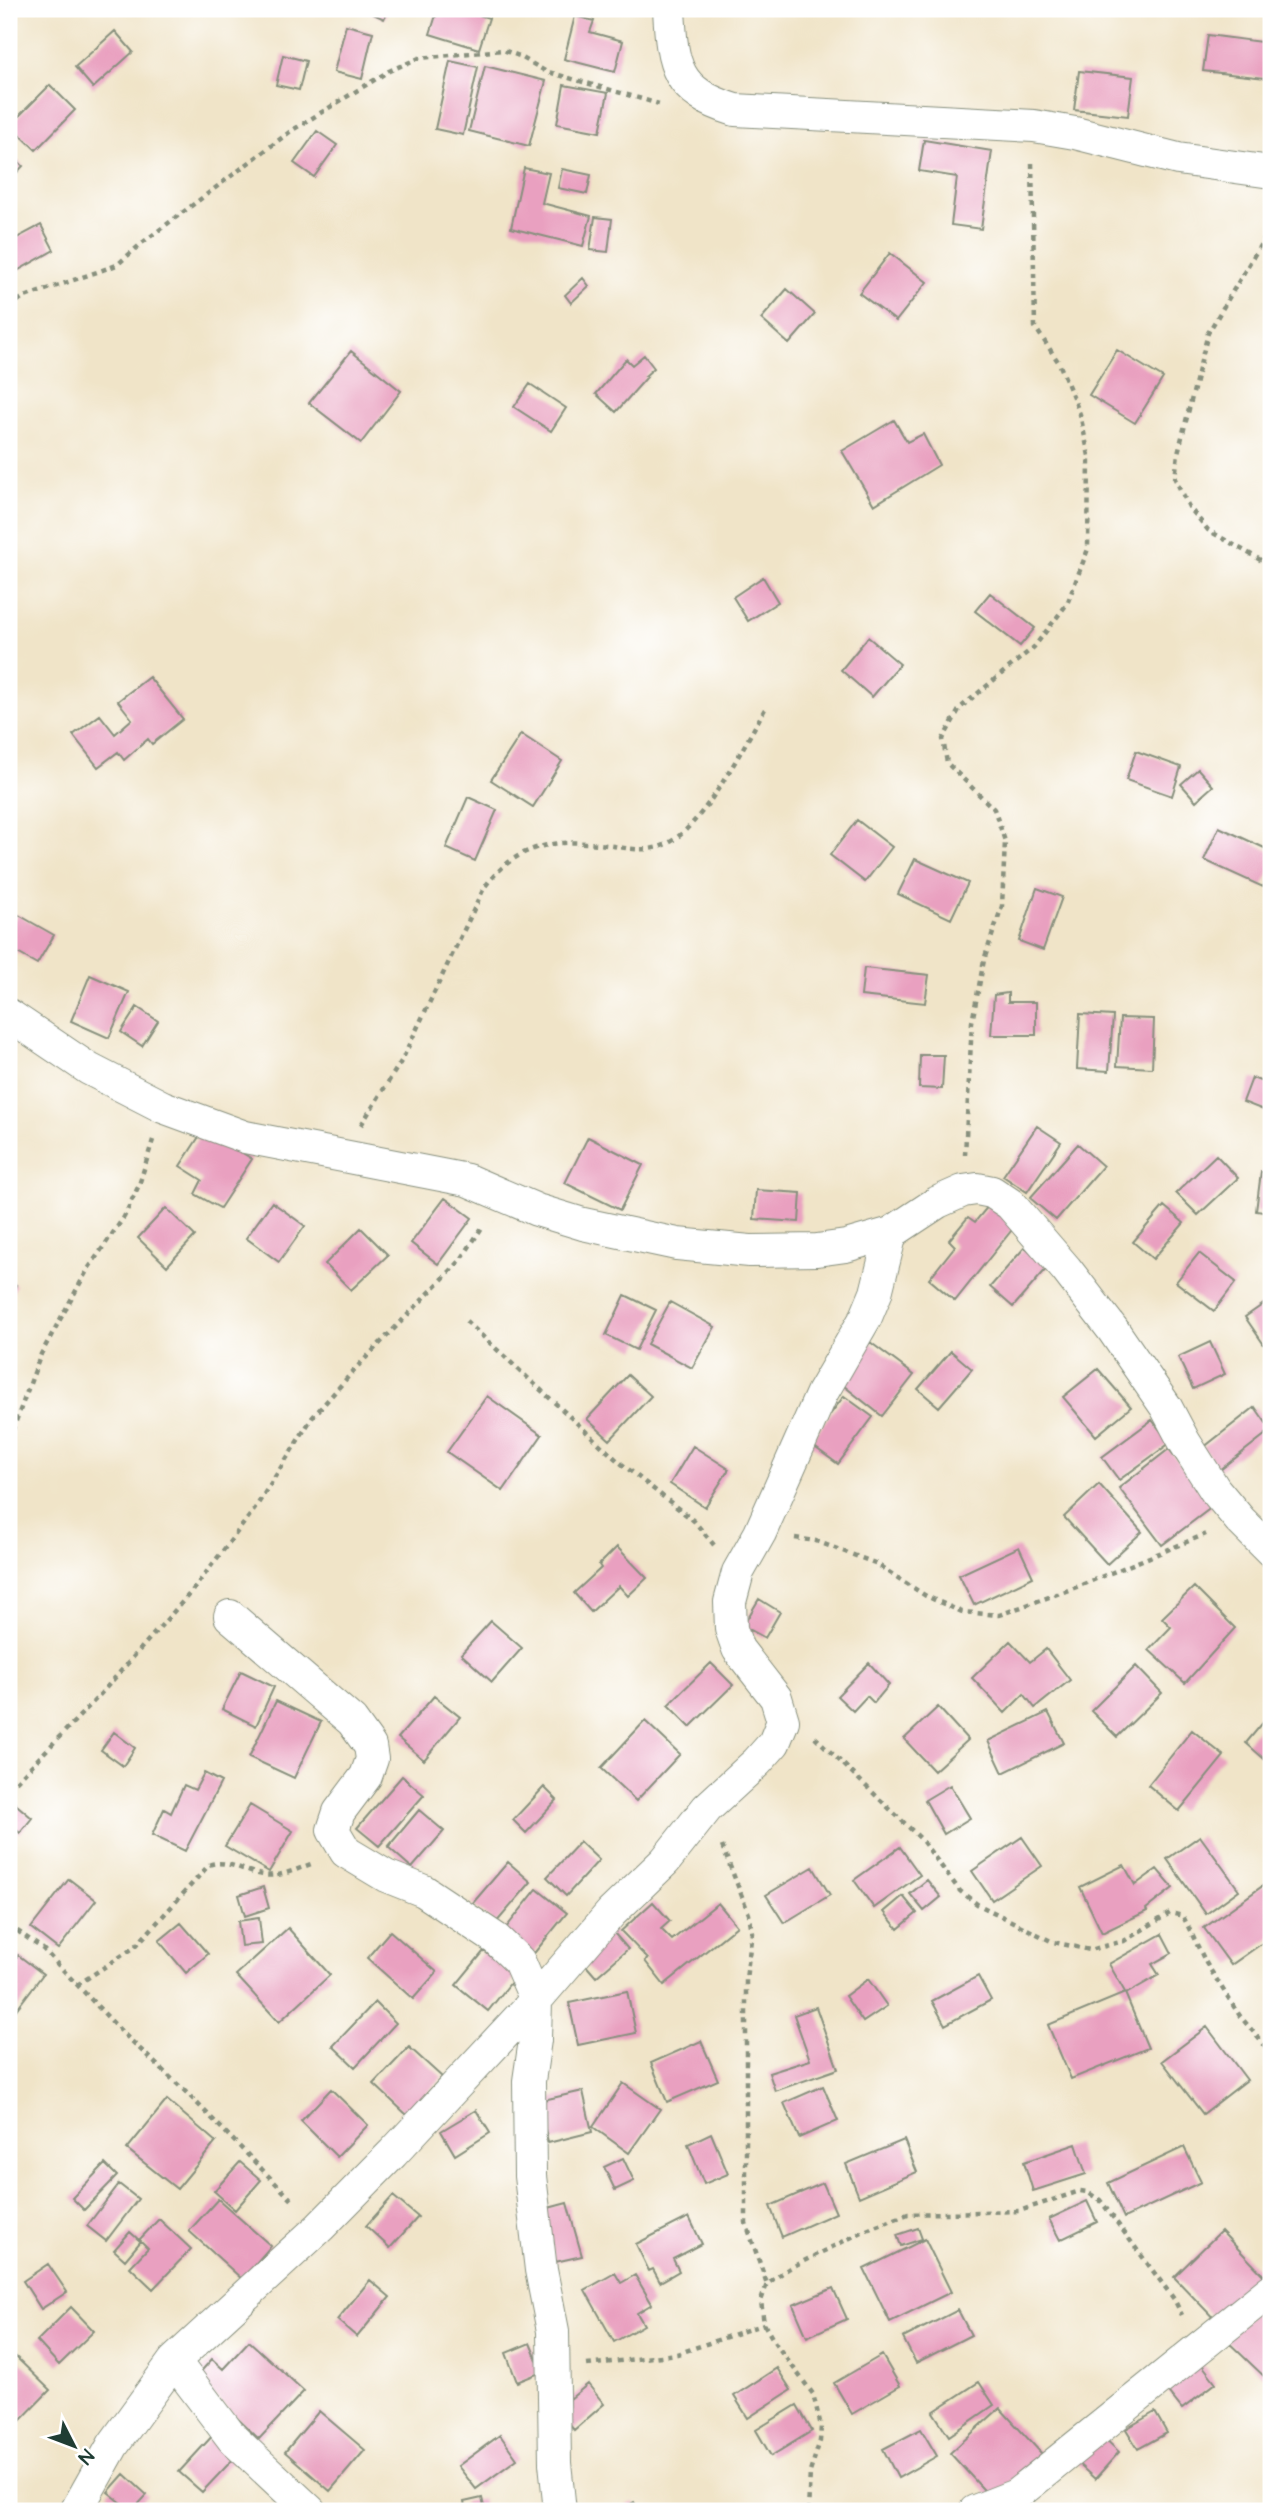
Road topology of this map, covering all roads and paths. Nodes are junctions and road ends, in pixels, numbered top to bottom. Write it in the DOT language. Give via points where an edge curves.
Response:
graph roads {
  1 [pos="669,9"];
  2 [pos="664,106"];
  3 [pos="1034,126"];
  4 [pos="1271,172"];
  5 [pos="1271,198"];
  6 [pos="9,307"];
  7 [pos="1271,566"];
  8 [pos="765,709"];
  9 [pos="9,1015"];
  10 [pos="163,1107"];
  11 [pos="342,1154"];
  12 [pos="963,1191"];
  13 [pos="502,1195"];
  14 [pos="891,1233"];
  15 [pos="466,1321"];
  16 [pos="9,1440"];
  17 [pos="1241,1520"];
  18 [pos="760,1533"];
  19 [pos="1271,1551"];
  20 [pos="738,1572"];
  21 [pos="230,1616"];
  22 [pos="776,1698"];
  23 [pos="9,1776"];
  24 [pos="15,1783"];
  25 [pos="9,1788"];
  26 [pos="707,1808"];
  27 [pos="346,1852"];
  28 [pos="9,1925"];
  29 [pos="77,1985"];
  30 [pos="536,2000"];
  31 [pos="1271,2053"];
  32 [pos="320,2227"];
  33 [pos="767,2284"];
  34 [pos="1271,2290"];
  35 [pos="764,2324"];
  36 [pos="1199,2348"];
  37 [pos="174,2361"];
  38 [pos="555,2368"];
  39 [pos="76,2511"];
  40 [pos="310,2511"];
  41 [pos="560,2511"];
  42 [pos="808,2511"];
  43 [pos="975,2511"];
  1 -- 3 [label="street" via="679,73 690,89 710,103 735,110"];
  2 -- 6 [label="path" via="545,71 503,50 419,58 389,71 291,131 117,265 22,298"];
  3 -- 4 [label="street" via="1178,159"];
  3 -- 12 [label="path" via="1035,327 1059,363 1080,414 1089,456 1088,549 1067,604 1034,648 960,708 943,739 947,763 994,808 1005,841 1002,906 984,960 972,1022"];
  5 -- 7 [label="path" via="1265,237 1208,333 1175,480 1208,530"];
  8 -- 11 [label="path" via="704,809 687,830 665,845 640,850 579,843 540,845 498,869 484,888 402,1060"];
  9 -- 10 [label="street" via="89,1069"];
  10 -- 11 [label="street" via="245,1137"];
  10 -- 16 [label="path" via="139,1185 41,1354"];
  11 -- 13 [label="street" via="467,1180"];
  12 -- 14 [label="street"];
  12 -- 17 [label="street" via="992,1192 1027,1221 1113,1330 1215,1490"];
  13 -- 14 [label="street" via="583,1224 689,1245 750,1251 817,1250"];
  13 -- 24 [label="path" via="460,1261 312,1418 254,1510 192,1591"];
  14 -- 18 [label="street" via="866,1317 822,1393"];
  15 -- 20 [label="path" via="618,1461 694,1521"];
  17 -- 18 [label="path" via="999,1615 962,1612 926,1596 875,1563 816,1541"];
  17 -- 19 [label="street"];
  18 -- 20 [label="street"];
  20 -- 22 [label="street" via="730,1602 731,1629 738,1648"];
  21 -- 27 [label="street" via="352,1721 370,1746 372,1759 366,1776 333,1830"];
  22 -- 26 [label="street" via="783,1721 774,1743"];
  22 -- 31 [label="path" via="921,1839 960,1891 977,1904 1053,1942 1090,1951 1124,1941 1170,1913 1183,1916 1240,2016"];
  23 -- 24 [label="path"];
  24 -- 25 [label="path"];
  26 -- 30 [label="street" via="665,1861 611,1913"];
  26 -- 33 [label="path" via="749,1914 746,2222"];
  27 -- 29 [label="path" via="276,1875 218,1861 209,1865 135,1947"];
  27 -- 30 [label="street" via="386,1876 424,1891 496,1939 519,1961"];
  28 -- 29 [label="path" via="43,1950"];
  29 -- 32 [label="path"];
  30 -- 32 [label="street"];
  30 -- 38 [label="street" via="529,2081 530,2176"];
  32 -- 37 [label="street"];
  33 -- 35 [label="path" via="761,2301"];
  33 -- 36 [label="path" via="863,2231 908,2214 1019,2210 1080,2190 1100,2200 1174,2299"];
  34 -- 36 [label="street"];
  35 -- 38 [label="path" via="677,2354"];
  35 -- 42 [label="path" via="813,2394 819,2415 820,2441 810,2472"];
  36 -- 43 [label="street" via="1016,2495"];
  37 -- 39 [label="street" via="113,2445"];
  37 -- 40 [label="street" via="233,2439"];
  38 -- 41 [label="street"];
}
